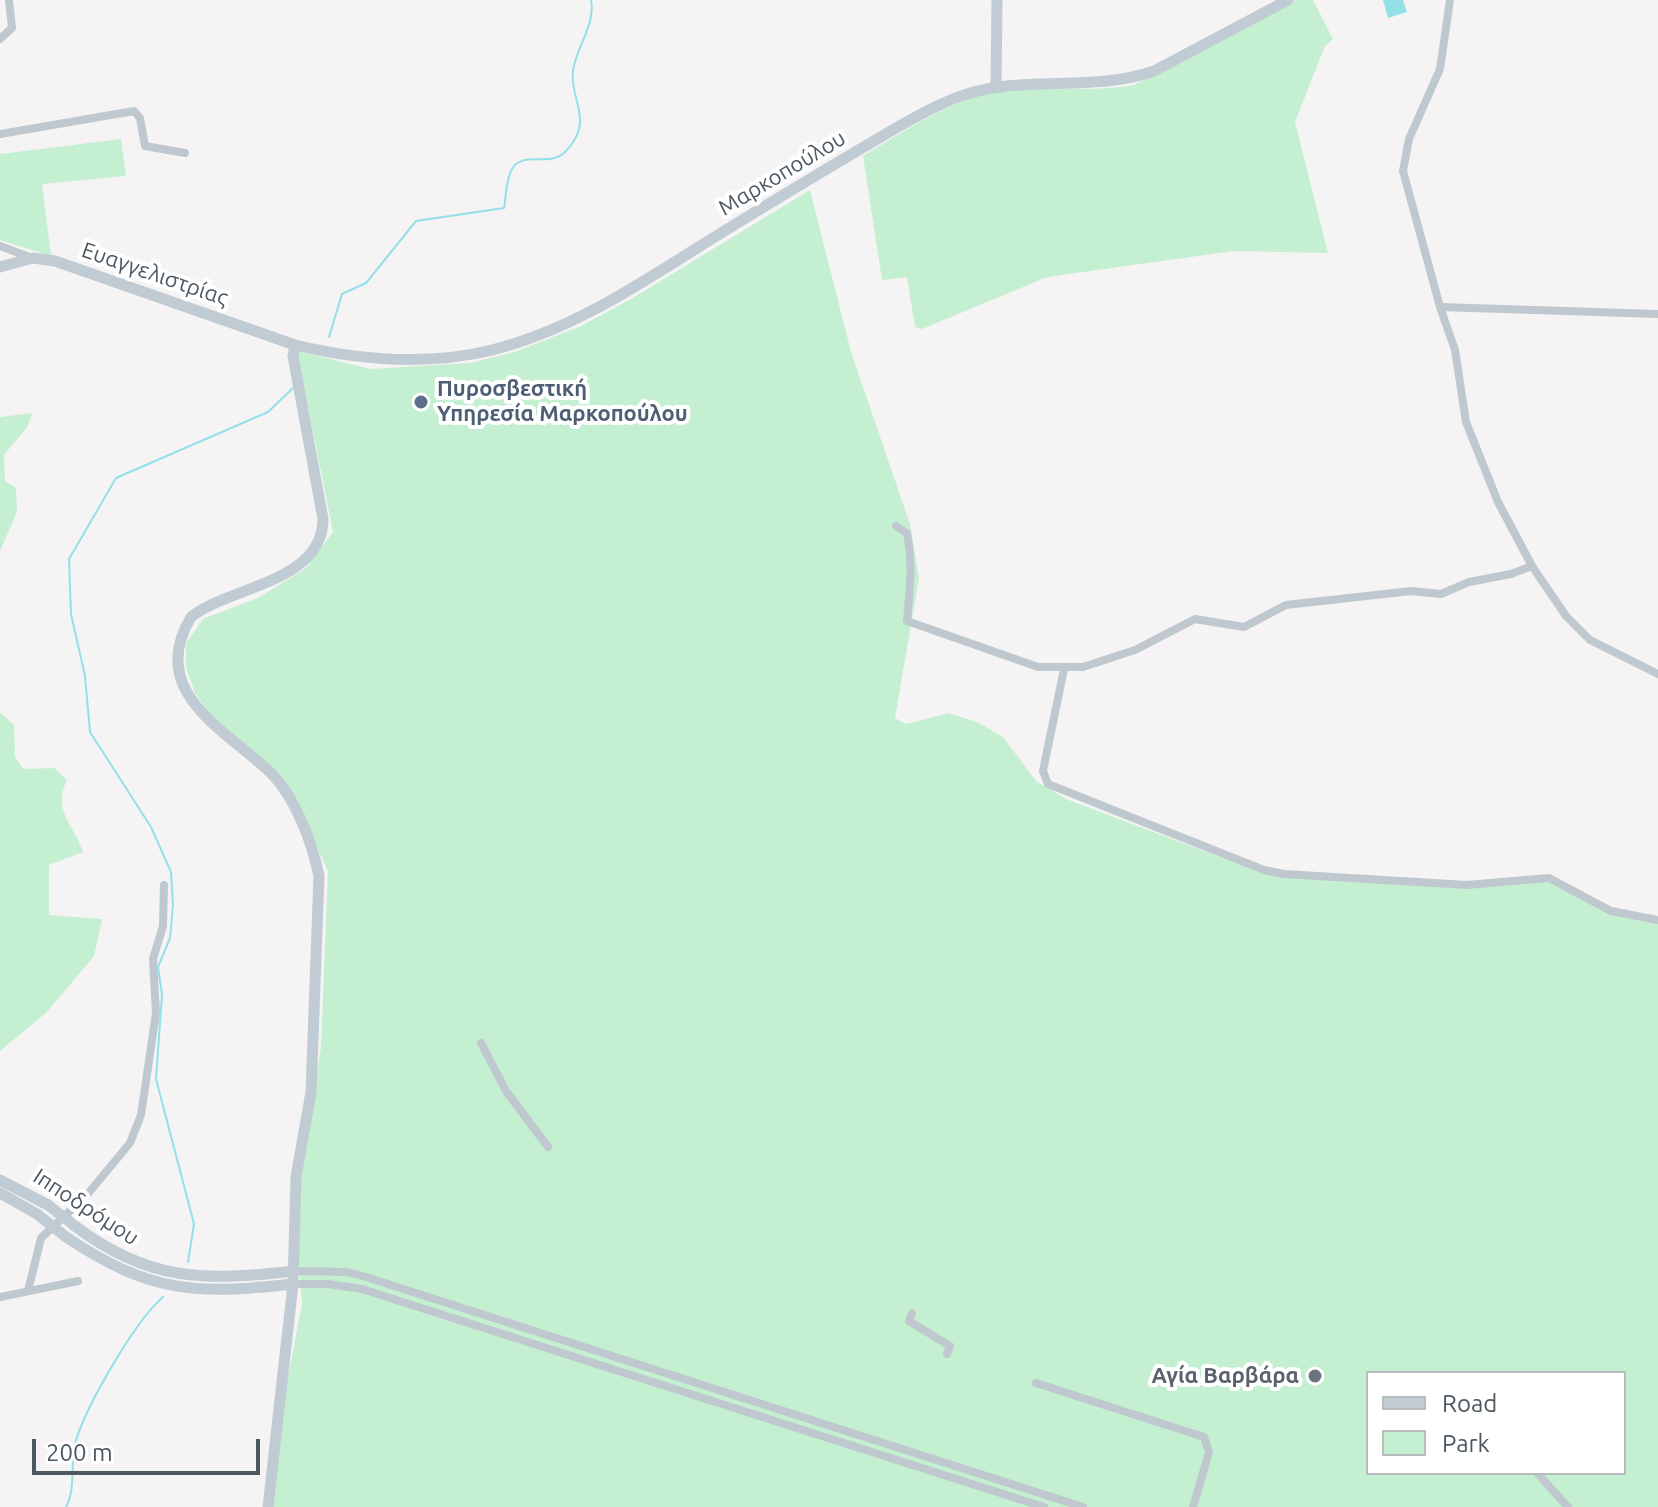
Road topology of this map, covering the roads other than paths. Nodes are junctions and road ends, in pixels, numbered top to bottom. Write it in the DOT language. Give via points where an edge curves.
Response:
graph roads {
  1 [pos="9,0"];
  2 [pos="997,0"];
  3 [pos="1288,0"];
  4 [pos="1450,0"];
  5 [pos="0,39"];
  6 [pos="996,85"];
  7 [pos="0,134"];
  8 [pos="185,153"];
  9 [pos="0,246"];
  10 [pos="33,258"];
  11 [pos="0,267"];
  12 [pos="1440,307"];
  13 [pos="1658,314"];
  14 [pos="295,345"];
  15 [pos="896,526"];
  16 [pos="1532,566"];
  17 [pos="1064,669"];
  18 [pos="1658,674"];
  19 [pos="164,885"];
  20 [pos="1658,920"];
  21 [pos="481,1043"];
  22 [pos="548,1147"];
  23 [pos="0,1180"];
  24 [pos="0,1193"];
  25 [pos="294,1271"];
  26 [pos="78,1281"];
  27 [pos="293,1284"];
  28 [pos="28,1291"];
  29 [pos="0,1297"];
  30 [pos="912,1313"];
  31 [pos="543,1334"];
  32 [pos="538,1346"];
  33 [pos="947,1354"];
  34 [pos="1036,1383"];
  35 [pos="1539,1475"];
  36 [pos="268,1507"];
  37 [pos="1044,1507"];
  38 [pos="1083,1507"];
  39 [pos="1193,1507"];
  40 [pos="1568,1507"];
  1 -- 5 [label="street" via="12,28"];
  2 -- 6 [label="main road"];
  3 -- 6 [label="main road, Μαρκοπούλου" via="1132,79"];
  4 -- 12 [label="street" via="1440,69 1403,159"];
  6 -- 14 [label="main road, Μαρκοπούλου" via="923,113 599,309 519,342 447,357 372,360"];
  7 -- 8 [label="street" via="134,111 145,146"];
  9 -- 10 [label="street"];
  10 -- 11 [label="main road, Ευαγγελιστρίας"];
  10 -- 14 [label="main road, Ευαγγελιστρίας"];
  12 -- 13 [label="street"];
  12 -- 16 [label="street" via="1455,350 1477,457"];
  14 -- 25 [label="main road" via="323,529 316,546 292,569 191,617 178,661 199,713 273,776 289,798 319,876 314,1047 296,1177"];
  15 -- 17 [label="street" via="907,533 910,547 907,621 1018,662"];
  16 -- 17 [label="street" via="1441,594 1411,591 1286,605 1244,627 1195,619 1102,663"];
  16 -- 18 [label="street" via="1566,616 1590,640"];
  17 -- 20 [label="street" via="1043,771 1048,784 1284,874 1467,885 1549,878 1611,911"];
  19 -- 28 [label="street" via="163,926 153,959 156,1013 141,1115 130,1143 86,1196 41,1238"];
  21 -- 22 [label="street" via="506,1091"];
  23 -- 25 [label="main road, Ιπποδρόμου, bridge" via="48,1205 113,1252 172,1274 217,1278"];
  24 -- 27 [label="main road, Ιπποδρόμου, bridge" via="116,1268 169,1286 217,1291"];
  25 -- 27 [label="main road"];
  25 -- 31 [label="street" via="347,1272"];
  26 -- 28 [label="street"];
  27 -- 32 [label="street" via="362,1289"];
  27 -- 36 [label="main road"];
  28 -- 29 [label="street"];
  30 -- 33 [label="street" via="909,1321 950,1346"];
  31 -- 32 [label="street"];
  31 -- 38 [label="street"];
  32 -- 37 [label="street"];
  34 -- 39 [label="street" via="1204,1437 1209,1452"];
  35 -- 40 [label="street"];
}
